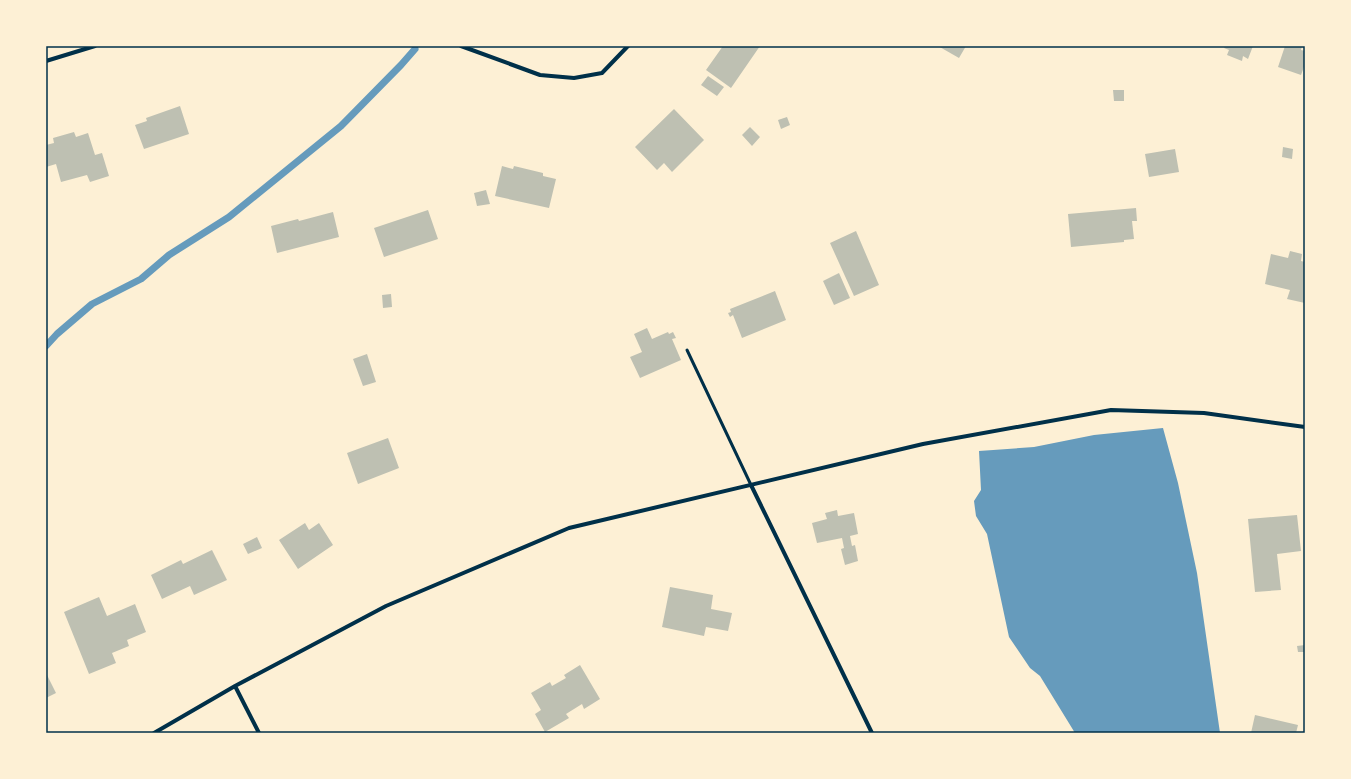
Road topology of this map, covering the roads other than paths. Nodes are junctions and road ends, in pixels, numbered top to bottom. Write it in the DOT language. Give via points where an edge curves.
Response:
graph roads {
  1 [pos="95,46"];
  2 [pos="461,46"];
  3 [pos="628,46"];
  4 [pos="46,61"];
  5 [pos="687,350"];
  6 [pos="1305,426"];
  7 [pos="751,486"];
  8 [pos="235,686"];
  9 [pos="154,733"];
  10 [pos="258,733"];
  11 [pos="872,733"];
  1 -- 4 [label="street"];
  2 -- 3 [label="street" via="540,75 574,78 602,73"];
  5 -- 7 [label="lane"];
  6 -- 7 [label="street" via="1204,413 1110,410 923,444"];
  7 -- 8 [label="street" via="569,528 386,606"];
  7 -- 11 [label="street"];
  8 -- 9 [label="street"];
  8 -- 10 [label="street"];
}
